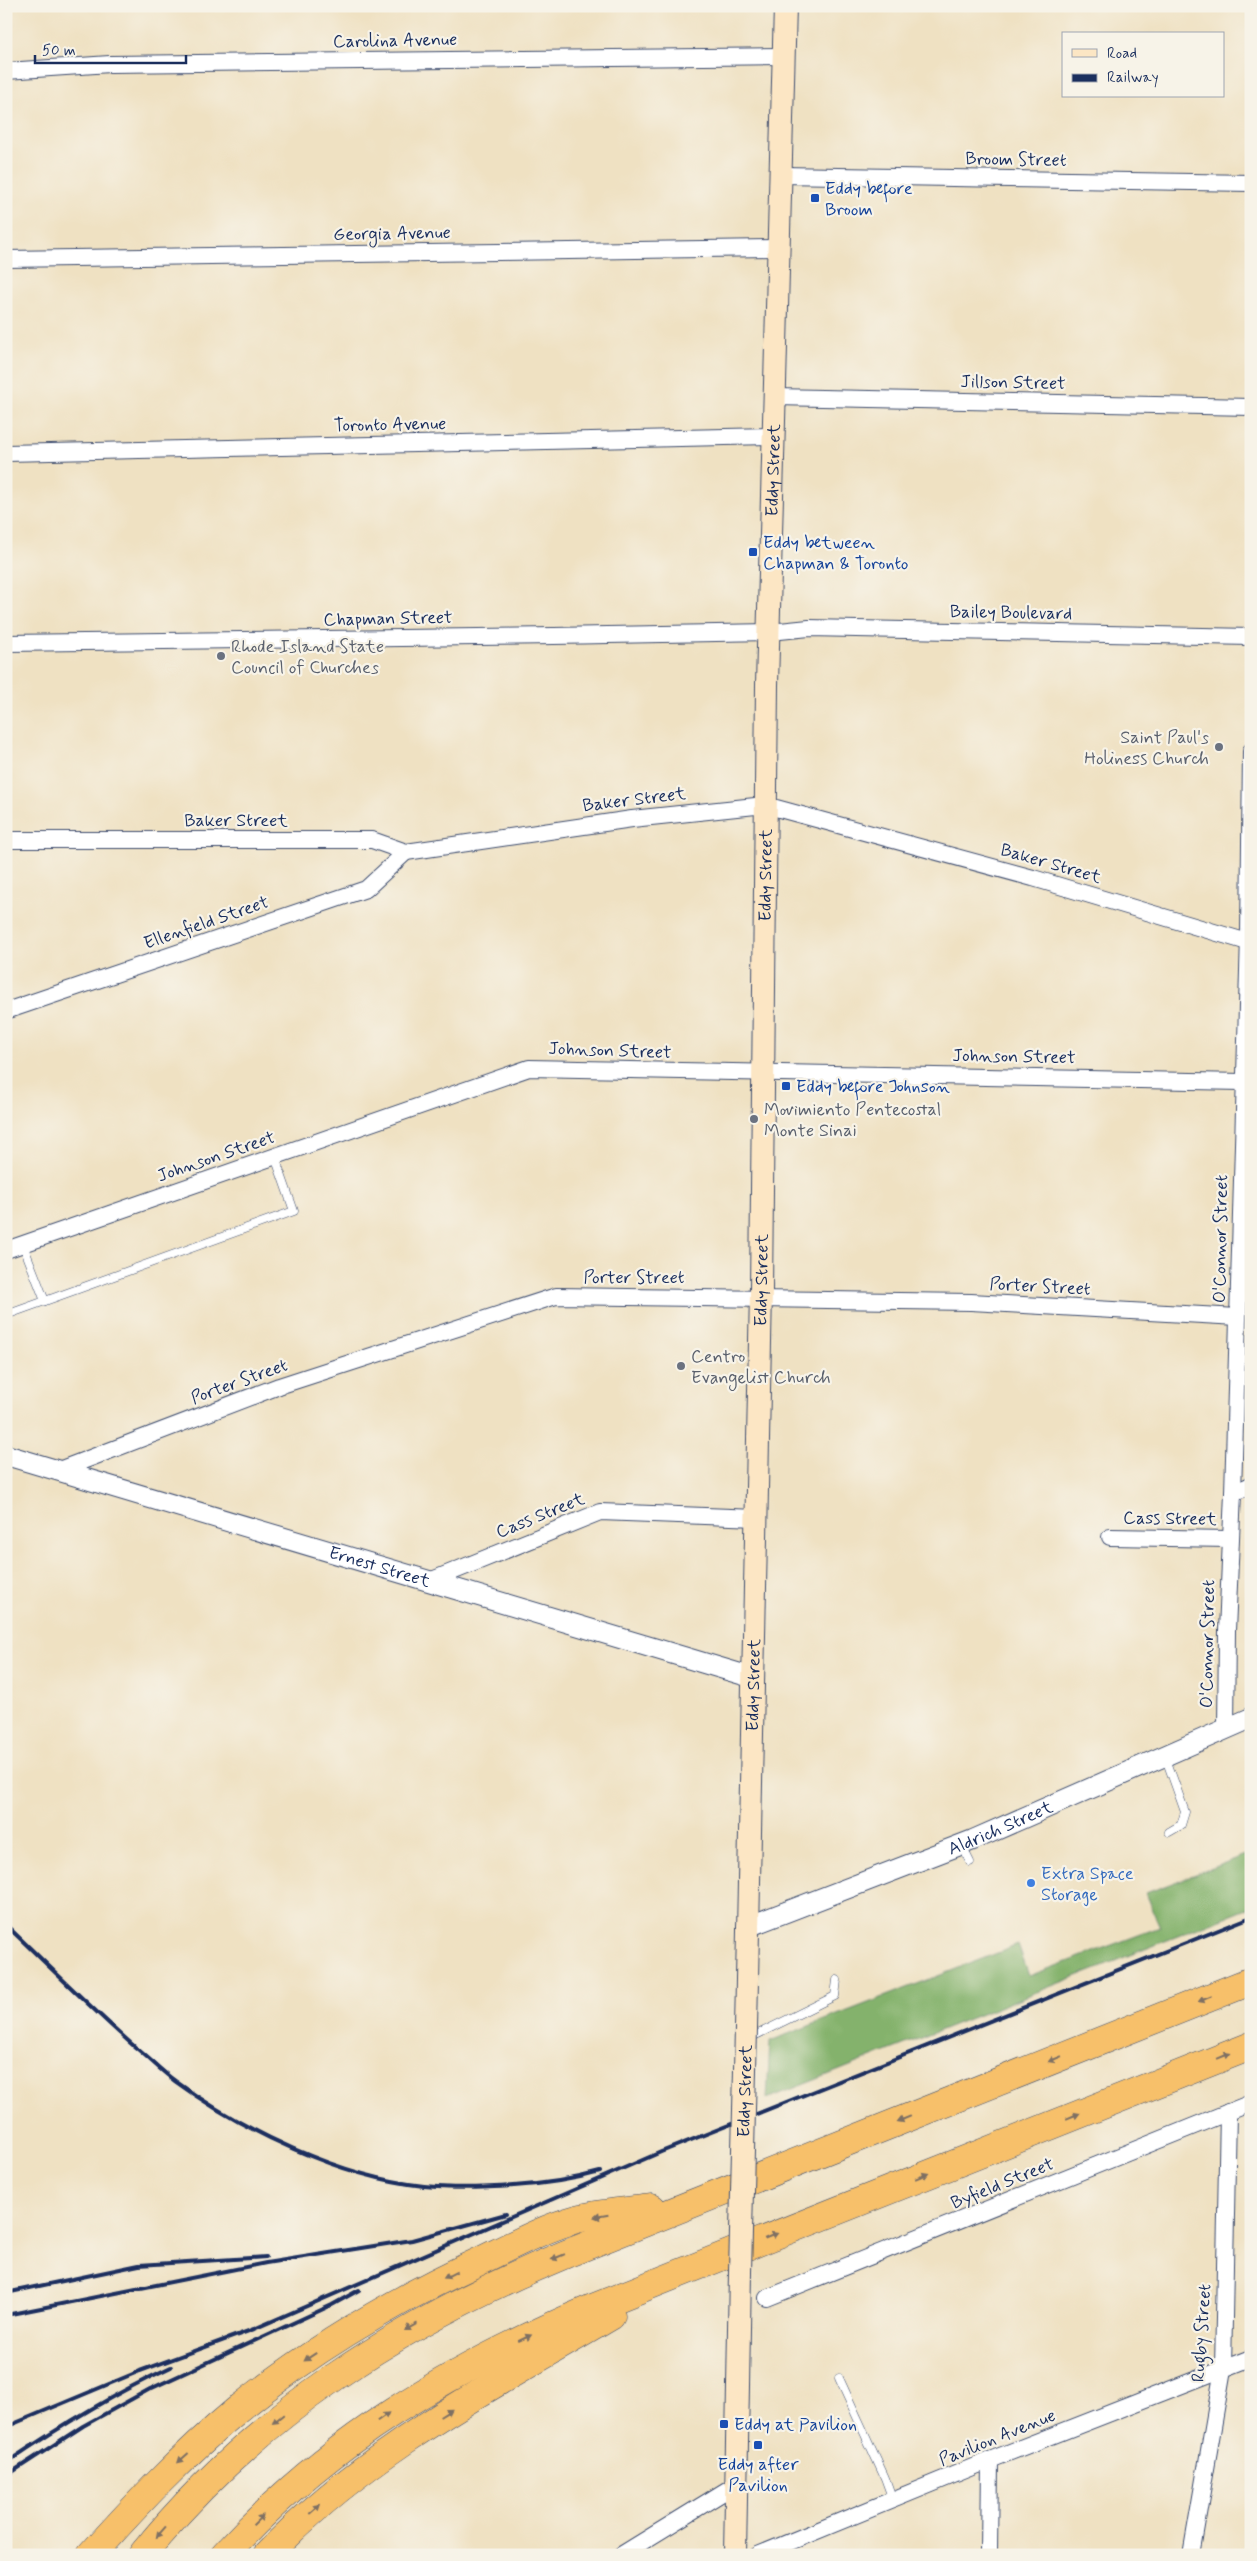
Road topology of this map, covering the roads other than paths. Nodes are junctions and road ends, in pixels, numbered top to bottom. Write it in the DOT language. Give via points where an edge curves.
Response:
graph roads {
  1 [pos="785,6"];
  2 [pos="784,56"];
  3 [pos="6,71"];
  4 [pos="781,175"];
  5 [pos="1251,183"];
  6 [pos="777,248"];
  7 [pos="6,259"];
  8 [pos="775,397"];
  9 [pos="1251,406"];
  10 [pos="774,436"];
  11 [pos="6,452"];
  12 [pos="770,632"];
  13 [pos="1251,637"];
  14 [pos="6,643"];
  15 [pos="1251,751"];
  16 [pos="765,805"];
  17 [pos="6,840"];
  18 [pos="406,852"];
  19 [pos="1249,859"];
  20 [pos="1249,942"];
  21 [pos="6,1011"];
  22 [pos="763,1074"];
  23 [pos="1243,1082"];
  24 [pos="274,1157"];
  25 [pos="23,1245"];
  26 [pos="6,1250"];
  27 [pos="1245,1251"];
  28 [pos="760,1298"];
  29 [pos="45,1301"];
  30 [pos="6,1315"];
  31 [pos="1238,1317"];
  32 [pos="6,1455"];
  33 [pos="59,1470"];
  34 [pos="1251,1486"];
  35 [pos="1233,1493"];
  36 [pos="757,1518"];
  37 [pos="1110,1537"];
  38 [pos="1230,1539"];
  39 [pos="432,1580"];
  40 [pos="754,1678"];
  41 [pos="1251,1718"];
  42 [pos="1226,1729"];
  43 [pos="1165,1756"];
  44 [pos="1169,1832"];
  45 [pos="747,1927"];
  46 [pos="837,1980"];
  47 [pos="1251,1981"];
  48 [pos="746,2034"];
  49 [pos="1251,2046"];
  50 [pos="1251,2103"];
  51 [pos="1228,2112"];
  52 [pos="701,2200"];
  53 [pos="694,2267"];
  54 [pos="767,2298"];
  55 [pos="1251,2358"];
  56 [pos="1223,2369"];
  57 [pos="839,2378"];
  58 [pos="990,2460"];
  59 [pos="735,2485"];
  60 [pos="893,2500"];
  61 [pos="91,2555"];
  62 [pos="142,2555"];
  63 [pos="224,2555"];
  64 [pos="266,2555"];
  65 [pos="621,2555"];
  66 [pos="735,2555"];
  67 [pos="758,2555"];
  68 [pos="989,2555"];
  69 [pos="1191,2555"];
  1 -- 2 [label="main road, Eddy Street"];
  2 -- 3 [label="street, Carolina Avenue" via="110,64"];
  2 -- 4 [label="main road, Eddy Street"];
  4 -- 5 [label="street, Broom Street"];
  4 -- 6 [label="main road, Eddy Street"];
  6 -- 7 [label="street, Georgia Avenue"];
  6 -- 8 [label="main road, Eddy Street"];
  8 -- 9 [label="street, Jillson Street"];
  8 -- 10 [label="main road, Eddy Street"];
  10 -- 11 [label="street, Toronto Avenue"];
  10 -- 12 [label="main road, Eddy Street"];
  12 -- 13 [label="street, Bailey Boulevard" via="809,628"];
  12 -- 14 [label="street, Chapman Street"];
  12 -- 16 [label="main road, Eddy Street"];
  15 -- 19 [label="street, O'Connor Street"];
  16 -- 18 [label="street, Baker Street" via="636,818"];
  16 -- 20 [label="street, Baker Street" via="1033,878"];
  16 -- 22 [label="main road, Eddy Street"];
  17 -- 18 [label="street, Baker Street" via="372,840"];
  18 -- 21 [label="street, Ellenfield Street" via="366,889"];
  19 -- 20 [label="street, O'Connor Street"];
  20 -- 23 [label="street, O'Connor Street"];
  22 -- 23 [label="street, Johnson Street"];
  22 -- 24 [label="street, Johnson Street" via="529,1068"];
  22 -- 28 [label="main road, Eddy Street"];
  23 -- 27 [label="street, O'Connor Street"];
  24 -- 25 [label="street, Johnson Street"];
  24 -- 29 [label="lane" via="294,1211"];
  25 -- 26 [label="street, Johnson Street"];
  25 -- 29 [label="lane"];
  27 -- 31 [label="street, O'Connor Street"];
  28 -- 31 [label="street, Porter Street" via="971,1302"];
  28 -- 33 [label="street, Porter Street" via="556,1296 280,1386"];
  28 -- 36 [label="main road, Eddy Street"];
  29 -- 30 [label="lane"];
  31 -- 35 [label="street, O'Connor Street"];
  32 -- 33 [label="street, Ernest Street"];
  33 -- 39 [label="street, Ernest Street"];
  34 -- 35 [label="street, Cass Street"];
  35 -- 38 [label="street, O'Connor Street"];
  36 -- 39 [label="street, Cass Street" via="600,1512"];
  36 -- 40 [label="main road, Eddy Street"];
  37 -- 38 [label="street, Cass Street"];
  38 -- 42 [label="street, O'Connor Street"];
  39 -- 40 [label="street, Ernest Street"];
  40 -- 45 [label="main road, Eddy Street"];
  41 -- 42 [label="street, Aldrich Street"];
  42 -- 43 [label="street, Aldrich Street"];
  43 -- 44 [label="lane" via="1185,1812 1181,1825"];
  43 -- 45 [label="street, Aldrich Street" via="966,1853"];
  45 -- 48 [label="main road, Eddy Street"];
  46 -- 48 [label="lane" via="835,1996"];
  47 -- 52 [label="highway, one-way"];
  48 -- 59 [label="main road, Eddy Street, bridge"];
  53 -- 49 [label="highway, one-way"];
  50 -- 51 [label="street, Byfield Street"];
  51 -- 54 [label="street, Byfield Street"];
  51 -- 56 [label="street, Rugby Street"];
  52 -- 61 [label="highway, one-way" via="578,2219 400,2300 300,2364 236,2411 172,2469"];
  52 -- 62 [label="highway, one-way" via="498,2284 432,2316 368,2353 250,2442 197,2493"];
  63 -- 53 [label="highway, one-way" via="276,2502 332,2454 423,2391 531,2335"];
  64 -- 53 [label="highway, one-way" via="333,2494 415,2433"];
  55 -- 56 [label="street, Pavilion Avenue"];
  56 -- 58 [label="street, Pavilion Avenue"];
  56 -- 69 [label="street, Rugby Street"];
  57 -- 60 [label="lane"];
  58 -- 60 [label="street, Pavilion Avenue"];
  58 -- 68 [label="street"];
  59 -- 65 [label="street"];
  59 -- 66 [label="main road, Eddy Street"];
  60 -- 67 [label="street, Pavilion Avenue"];
}
